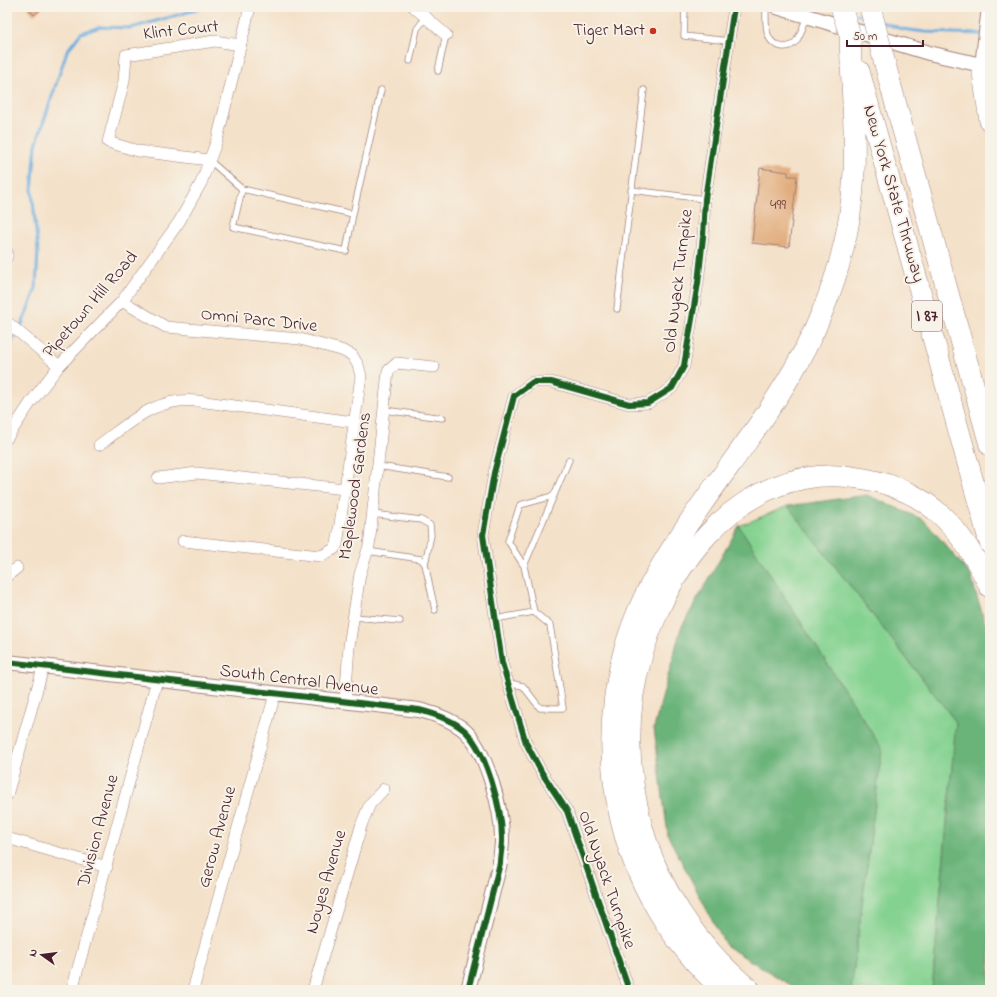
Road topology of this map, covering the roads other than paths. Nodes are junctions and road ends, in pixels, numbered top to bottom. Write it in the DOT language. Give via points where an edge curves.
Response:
graph roads {
  1 [pos="250,7"];
  2 [pos="414,7"];
  3 [pos="685,7"];
  4 [pos="734,7"];
  5 [pos="766,7"];
  6 [pos="777,7"];
  7 [pos="841,7"];
  8 [pos="870,7"];
  9 [pos="989,14"];
  10 [pos="427,17"];
  11 [pos="807,17"];
  12 [pos="446,35"];
  13 [pos="729,41"];
  14 [pos="240,45"];
  15 [pos="410,61"];
  16 [pos="986,67"];
  17 [pos="438,71"];
  18 [pos="381,90"];
  19 [pos="644,90"];
  20 [pos="858,91"];
  21 [pos="990,121"];
  22 [pos="209,160"];
  23 [pos="242,189"];
  24 [pos="632,190"];
  25 [pos="705,199"];
  26 [pos="353,214"];
  27 [pos="7,252"];
  28 [pos="7,257"];
  29 [pos="122,301"];
  30 [pos="617,309"];
  31 [pos="7,322"];
  32 [pos="59,366"];
  33 [pos="434,367"];
  34 [pos="384,410"];
  35 [pos="442,418"];
  36 [pos="354,422"];
  37 [pos="7,438"];
  38 [pos="990,444"];
  39 [pos="99,445"];
  40 [pos="569,460"];
  41 [pos="378,466"];
  42 [pos="448,477"];
  43 [pos="158,478"];
  44 [pos="345,489"];
  45 [pos="553,496"];
  46 [pos="372,514"];
  47 [pos="183,541"];
  48 [pos="990,543"];
  49 [pos="367,551"];
  50 [pos="425,564"];
  51 [pos="524,566"];
  52 [pos="17,568"];
  53 [pos="7,576"];
  54 [pos="990,587"];
  55 [pos="435,610"];
  56 [pos="534,612"];
  57 [pos="354,617"];
  58 [pos="495,619"];
  59 [pos="400,620"];
  60 [pos="7,662"];
  61 [pos="43,668"];
  62 [pos="157,680"];
  63 [pos="509,683"];
  64 [pos="275,694"];
  65 [pos="345,702"];
  66 [pos="384,789"];
  67 [pos="7,796"];
  68 [pos="7,838"];
  69 [pos="107,867"];
  70 [pos="72,990"];
  71 [pos="193,990"];
  72 [pos="313,990"];
  73 [pos="468,990"];
  74 [pos="629,990"];
  75 [pos="722,990"];
  76 [pos="750,990"];
  1 -- 14 [label="street, Pipetown Hill Road"];
  2 -- 10 [label="street"];
  3 -- 13 [label="lane" via="684,36"];
  4 -- 13 [label="street, Old Nyack Turnpike"];
  5 -- 11 [label="lane" via="769,39 774,44 784,47 792,46 797,40"];
  6 -- 11 [label="street"];
  7 -- 20 [label="highway, New York State Thruway / I 87, bridge" via="850,35"];
  8 -- 38 [label="highway, New York State Thruway / I 87, bridge"];
  9 -- 16 [label="street" via="984,44"];
  10 -- 12 [label="street"];
  10 -- 15 [label="lane" via="417,29"];
  11 -- 16 [label="street"];
  12 -- 17 [label="lane"];
  13 -- 25 [label="street, Old Nyack Turnpike"];
  14 -- 22 [label="street, Pipetown Hill Road" via="217,140"];
  14 -- 22 [label="street, Klint Court" via="215,41 126,55 124,81 108,142 138,151"];
  16 -- 21 [label="highway"];
  18 -- 26 [label="lane"];
  19 -- 24 [label="lane"];
  20 -- 48 [label="highway, New York State Thruway / I 87"];
  20 -- 75 [label="highway" via="851,201 841,255 824,308 789,381 679,539 650,586 628,638 615,692 612,766 621,822 632,856 647,891 666,924 688,954"];
  22 -- 23 [label="lane"];
  22 -- 29 [label="street, Pipetown Hill Road" via="201,183 179,222"];
  23 -- 26 [label="lane"];
  23 -- 26 [label="lane" via="233,227 346,251"];
  24 -- 25 [label="lane"];
  24 -- 30 [label="lane"];
  25 -- 58 [label="street, Old Nyack Turnpike" via="698,283 684,366 672,388 648,403 629,404 551,382 533,382 514,396 494,473 483,535"];
  27 -- 28 [label="street"];
  29 -- 32 [label="street, Pipetown Hill Road"];
  29 -- 36 [label="street, Omni Parc Drive" via="166,327 300,339 341,350 352,356 361,376"];
  31 -- 32 [label="street"];
  32 -- 37 [label="street, Pipetown Hill Road"];
  33 -- 34 [label="street, Maplewood Gardens" via="397,363 388,371"];
  34 -- 35 [label="lane"];
  34 -- 41 [label="street, Maplewood Gardens"];
  36 -- 39 [label="street" via="198,401 173,400 147,411"];
  36 -- 44 [label="street, Omni Parc Drive"];
  40 -- 45 [label="lane"];
  41 -- 42 [label="lane"];
  41 -- 46 [label="street, Maplewood Gardens"];
  43 -- 44 [label="street" via="197,473"];
  44 -- 47 [label="street, Omni Parc Drive" via="337,545 321,556"];
  45 -- 51 [label="lane"];
  45 -- 51 [label="lane" via="520,505 508,542"];
  46 -- 49 [label="street, Maplewood Gardens"];
  46 -- 50 [label="lane" via="428,522 431,535"];
  49 -- 50 [label="lane" via="421,559"];
  49 -- 57 [label="street, Maplewood Gardens" via="360,574"];
  50 -- 55 [label="lane"];
  51 -- 56 [label="lane"];
  52 -- 53 [label="street"];
  54 -- 76 [label="highway" via="968,545 953,526 936,511 892,486 862,478 834,476 790,482 748,500 712,529 690,555 674,580 646,643 633,695 630,748 635,799 650,851 672,899 710,951"];
  56 -- 58 [label="lane"];
  56 -- 63 [label="lane" via="550,625 563,708 540,708 523,686"];
  57 -- 59 [label="lane"];
  57 -- 65 [label="street, Maplewood Gardens"];
  58 -- 63 [label="street, Old Nyack Turnpike" via="502,663"];
  60 -- 61 [label="street, South Central Avenue"];
  61 -- 62 [label="street, South Central Avenue"];
  61 -- 67 [label="street"];
  62 -- 64 [label="street, South Central Avenue"];
  62 -- 69 [label="street, Division Avenue"];
  63 -- 74 [label="street, Old Nyack Turnpike" via="526,743 567,811"];
  64 -- 65 [label="street, South Central Avenue"];
  64 -- 71 [label="street, Gerow Avenue"];
  65 -- 73 [label="street, South Central Avenue" via="435,713 464,730 476,744 486,766 501,822 502,841 500,863"];
  66 -- 72 [label="street, Noyes Avenue" via="370,804 362,823"];
  68 -- 69 [label="street"];
  69 -- 70 [label="street, Division Avenue"];
}
